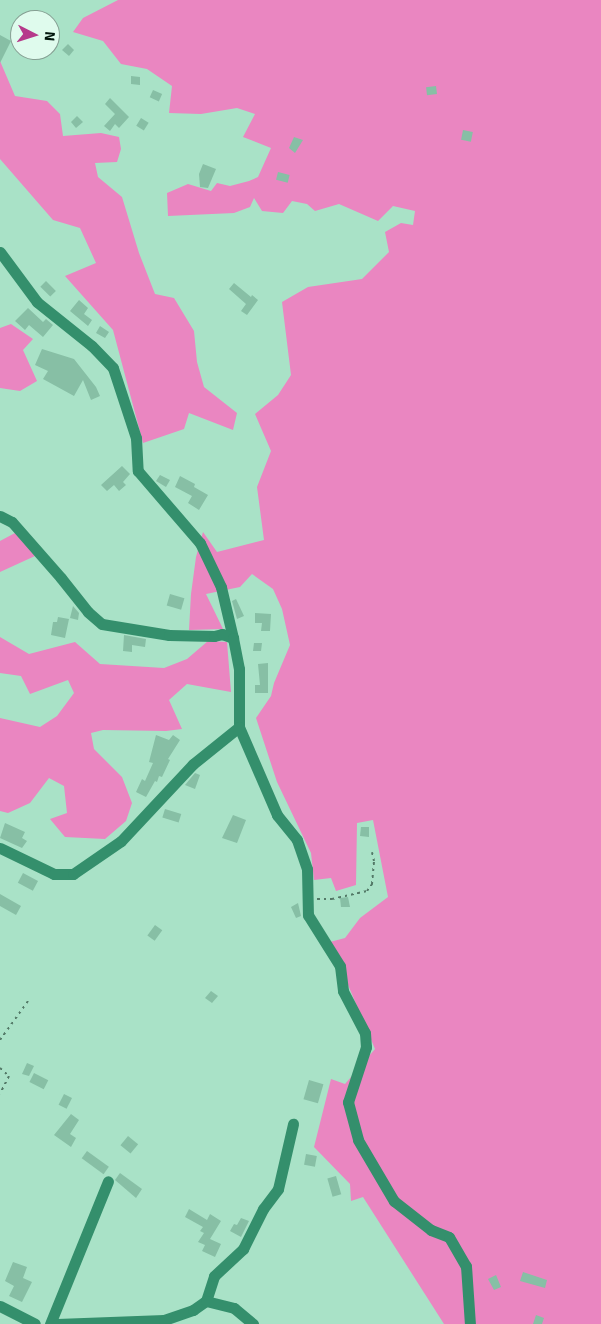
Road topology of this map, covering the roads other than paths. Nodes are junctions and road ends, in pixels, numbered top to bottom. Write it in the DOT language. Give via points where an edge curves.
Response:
graph roads {
  1 [pos="0,252"];
  2 [pos="0,516"];
  3 [pos="233,638"];
  4 [pos="239,727"];
  5 [pos="0,848"];
  6 [pos="293,1124"];
  7 [pos="108,1181"];
  8 [pos="206,1302"];
  9 [pos="0,1306"];
  10 [pos="35,1324"];
  11 [pos="50,1324"];
  12 [pos="56,1324"];
  13 [pos="253,1324"];
  14 [pos="470,1324"];
  1 -- 3 [label="street" via="37,302 92,346 113,368 136,438 138,471 200,543 221,587"];
  2 -- 3 [label="street" via="12,522 88,612 102,624 169,635 222,634"];
  3 -- 4 [label="street" via="239,669"];
  4 -- 5 [label="street" via="193,764 121,841 73,874 54,874"];
  4 -- 14 [label="street" via="277,815 291,829 305,858 308,916 340,966 343,991 365,1033 366,1047 348,1102 358,1140 394,1201 431,1230 449,1237 466,1266"];
  6 -- 8 [label="street" via="278,1189 263,1209 243,1248 214,1276"];
  7 -- 11 [label="street"];
  8 -- 12 [label="street" via="164,1320"];
  8 -- 13 [label="street" via="234,1308"];
  9 -- 10 [label="street"];
}
